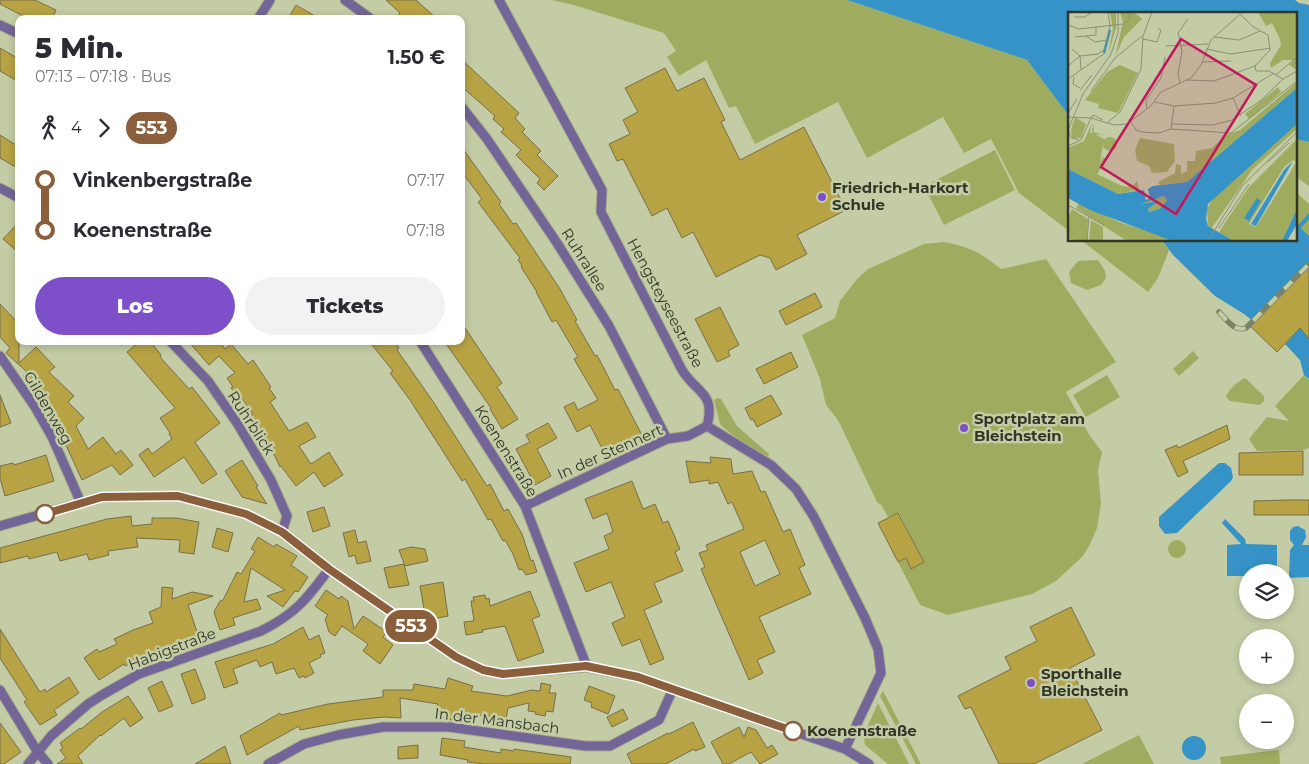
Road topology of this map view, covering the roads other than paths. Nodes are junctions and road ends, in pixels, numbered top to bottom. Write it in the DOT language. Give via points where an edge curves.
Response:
graph roads {
  1 [pos="270,0"];
  2 [pos="345,0"];
  3 [pos="499,0"];
  4 [pos="261,15"];
  5 [pos="366,15"];
  6 [pos="0,25"];
  7 [pos="15,32"];
  8 [pos="465,111"];
  9 [pos="0,188"];
  10 [pos="15,196"];
  11 [pos="174,345"];
  12 [pos="423,345"];
  13 [pos="0,356"];
  14 [pos="707,426"];
  15 [pos="667,439"];
  16 [pos="81,503"];
  17 [pos="525,506"];
  18 [pos="0,526"];
  19 [pos="282,532"];
  20 [pos="329,569"];
  21 [pos="586,666"];
  22 [pos="673,689"];
  23 [pos="0,690"];
  24 [pos="845,749"];
  25 [pos="38,751"];
  26 [pos="28,764"];
  27 [pos="48,764"];
  28 [pos="268,764"];
  29 [pos="869,764"];
  1 -- 4 [label="street"];
  2 -- 5 [label="street"];
  3 -- 14 [label="street, Hengsteyseestraße" via="602,190 601,212 682,370 706,398 710,413"];
  6 -- 7 [label="street"];
  8 -- 15 [label="street, Ruhrallee" via="557,242 609,326"];
  9 -- 10 [label="street"];
  11 -- 19 [label="street, Ruhrblick" via="208,382 271,480 286,516"];
  12 -- 17 [label="street, Koenenstraße"];
  13 -- 16 [label="street, Gildenweg" via="52,437"];
  14 -- 15 [label="street, In der Stennert" via="688,436"];
  14 -- 24 [label="street" via="770,465 796,489 866,618 878,649 881,672"];
  15 -- 17 [label="street, In der Stennert"];
  16 -- 18 [label="street"];
  16 -- 19 [label="street" via="102,497 178,496 246,514"];
  17 -- 21 [label="street, Koenenstraße"];
  19 -- 20 [label="street"];
  20 -- 21 [label="street" via="456,657 483,670 503,674"];
  20 -- 25 [label="street, Habigstraße" via="289,616 261,631 134,677 88,704"];
  21 -- 22 [label="street" via="638,677"];
  22 -- 24 [label="street"];
  22 -- 28 [label="street, In der Mansbach" via="659,720 610,746 586,746 449,727 383,727 304,744"];
  23 -- 25 [label="street"];
  24 -- 29 [label="street"];
  25 -- 26 [label="street, Habigstraße"];
  25 -- 27 [label="street"];
}
